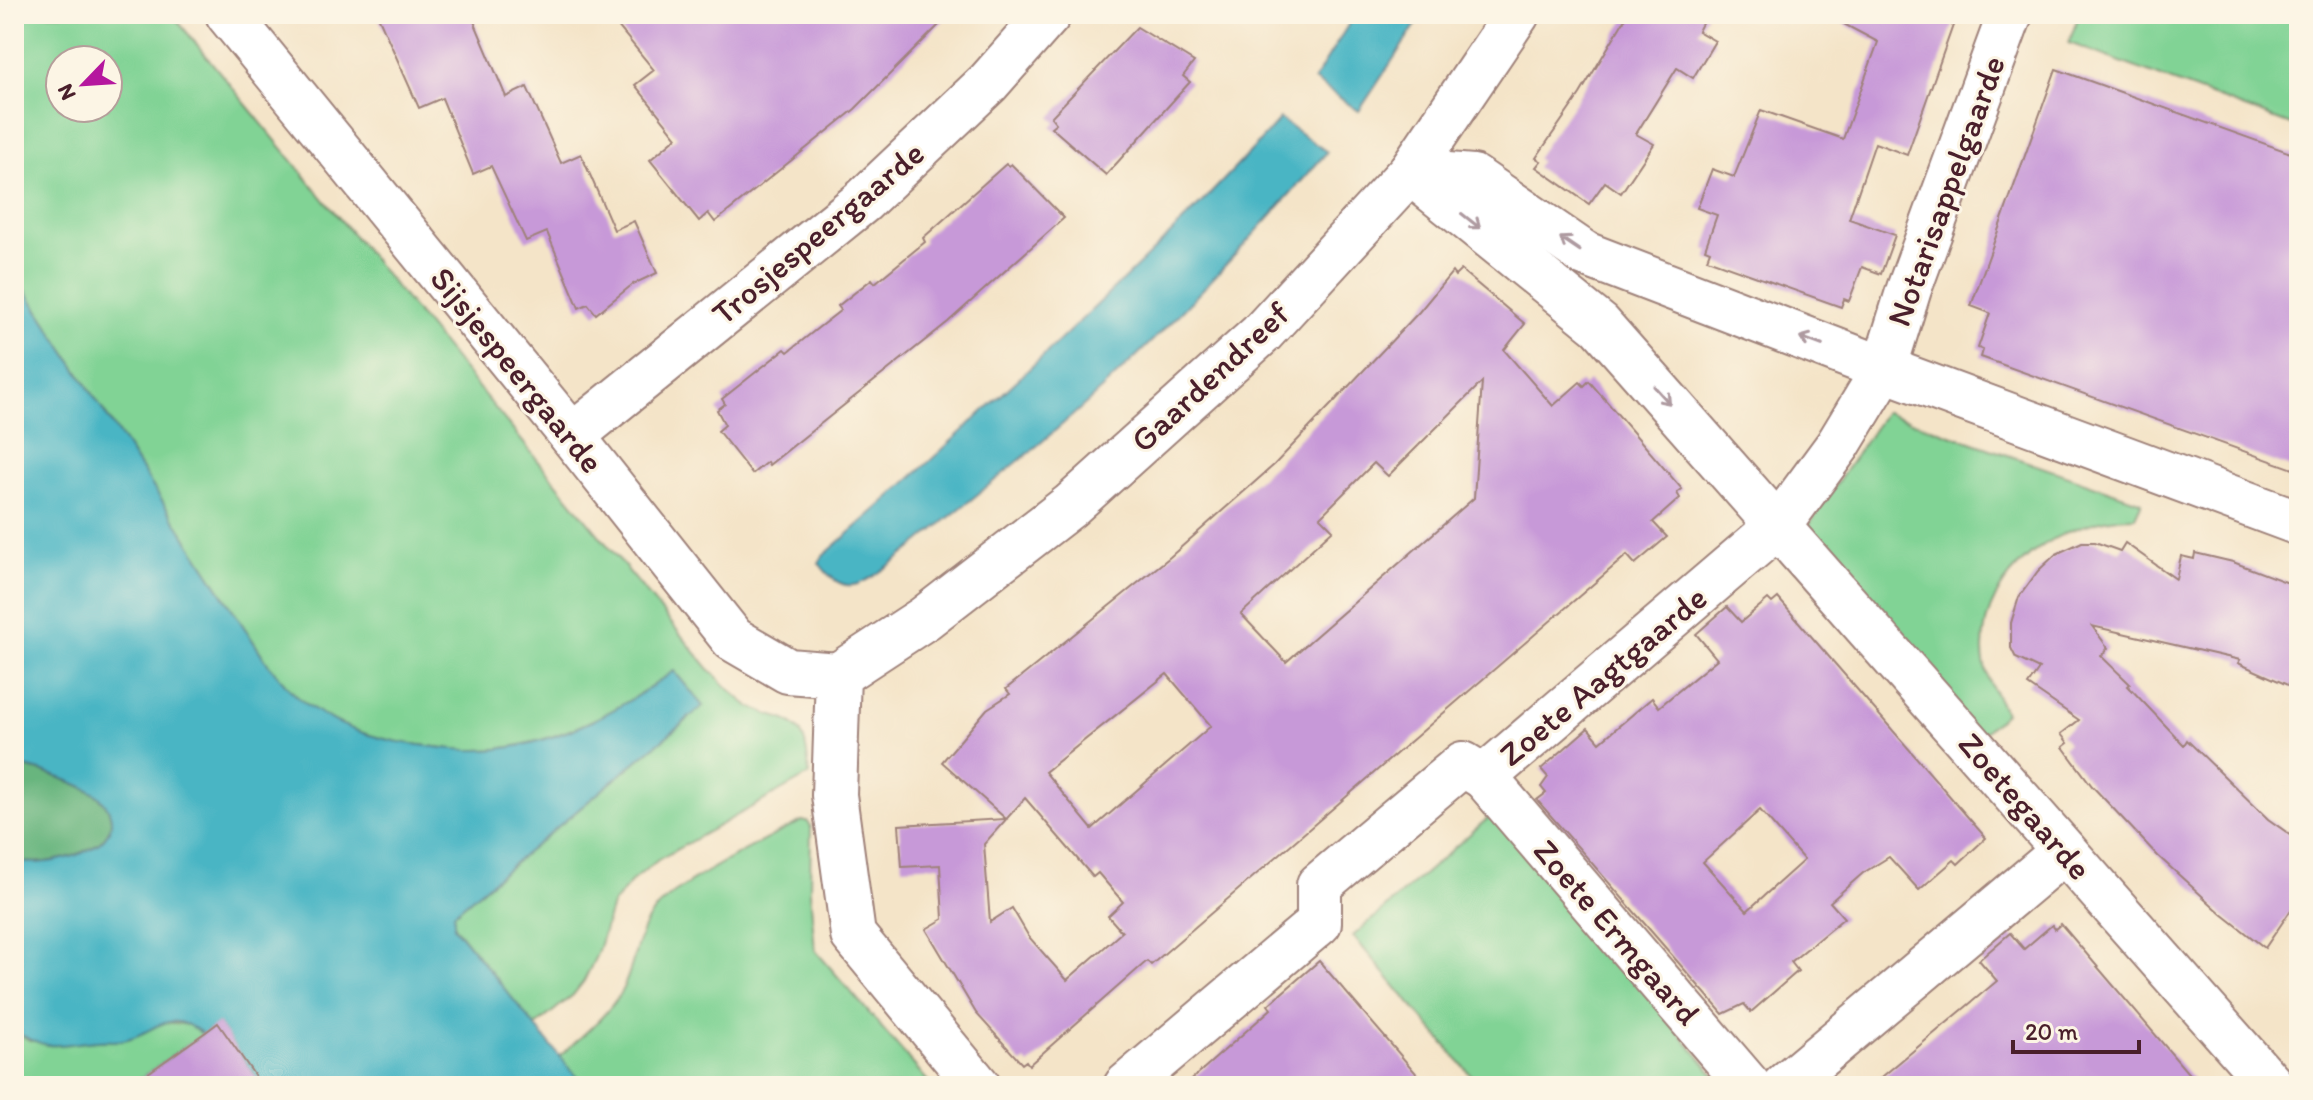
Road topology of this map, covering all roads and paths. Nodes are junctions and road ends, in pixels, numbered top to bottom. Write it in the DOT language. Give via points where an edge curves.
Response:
graph roads {
  1 [pos="228,14"];
  2 [pos="1049,14"];
  3 [pos="1517,14"];
  4 [pos="2010,14"];
  5 [pos="1410,172"];
  6 [pos="1884,369"];
  7 [pos="572,436"];
  8 [pos="2299,523"];
  9 [pos="1779,525"];
  10 [pos="838,675"];
  11 [pos="1484,777"];
  12 [pos="2064,851"];
  13 [pos="978,1086"];
  14 [pos="1126,1086"];
  15 [pos="1749,1086"];
  16 [pos="1784,1086"];
  17 [pos="2272,1086"];
  1 -- 7 [label="street, Sijsjespeergaarde"];
  2 -- 7 [label="street, Trosjespeergaarde" via="988,83 862,202"];
  3 -- 5 [label="street, Gaardendreef"];
  4 -- 6 [label="street, Notarisappelgaarde"];
  6 -- 5 [label="street, one-way" via="1585,254 1473,177"];
  5 -- 9 [label="street, Zoetegaarde, one-way" via="1600,325"];
  5 -- 10 [label="street, Gaardendreef" via="1261,334 1070,506 925,618"];
  6 -- 8 [label="street"];
  6 -- 9 [label="street, Zoete Aagtgaarde" via="1838,445"];
  7 -- 10 [label="street, Sijsjespeergaarde" via="733,639 788,671"];
  9 -- 11 [label="street, Zoete Aagtgaarde"];
  9 -- 12 [label="street, Zoetegaarde"];
  10 -- 13 [label="street" via="834,795 853,935"];
  11 -- 14 [label="street, Zoete Aagtgaarde" via="1463,764 1319,885 1319,923"];
  11 -- 15 [label="street, Zoete Ermgaard"];
  12 -- 16 [label="street"];
  12 -- 17 [label="street, Zoetegaarde"];
}
